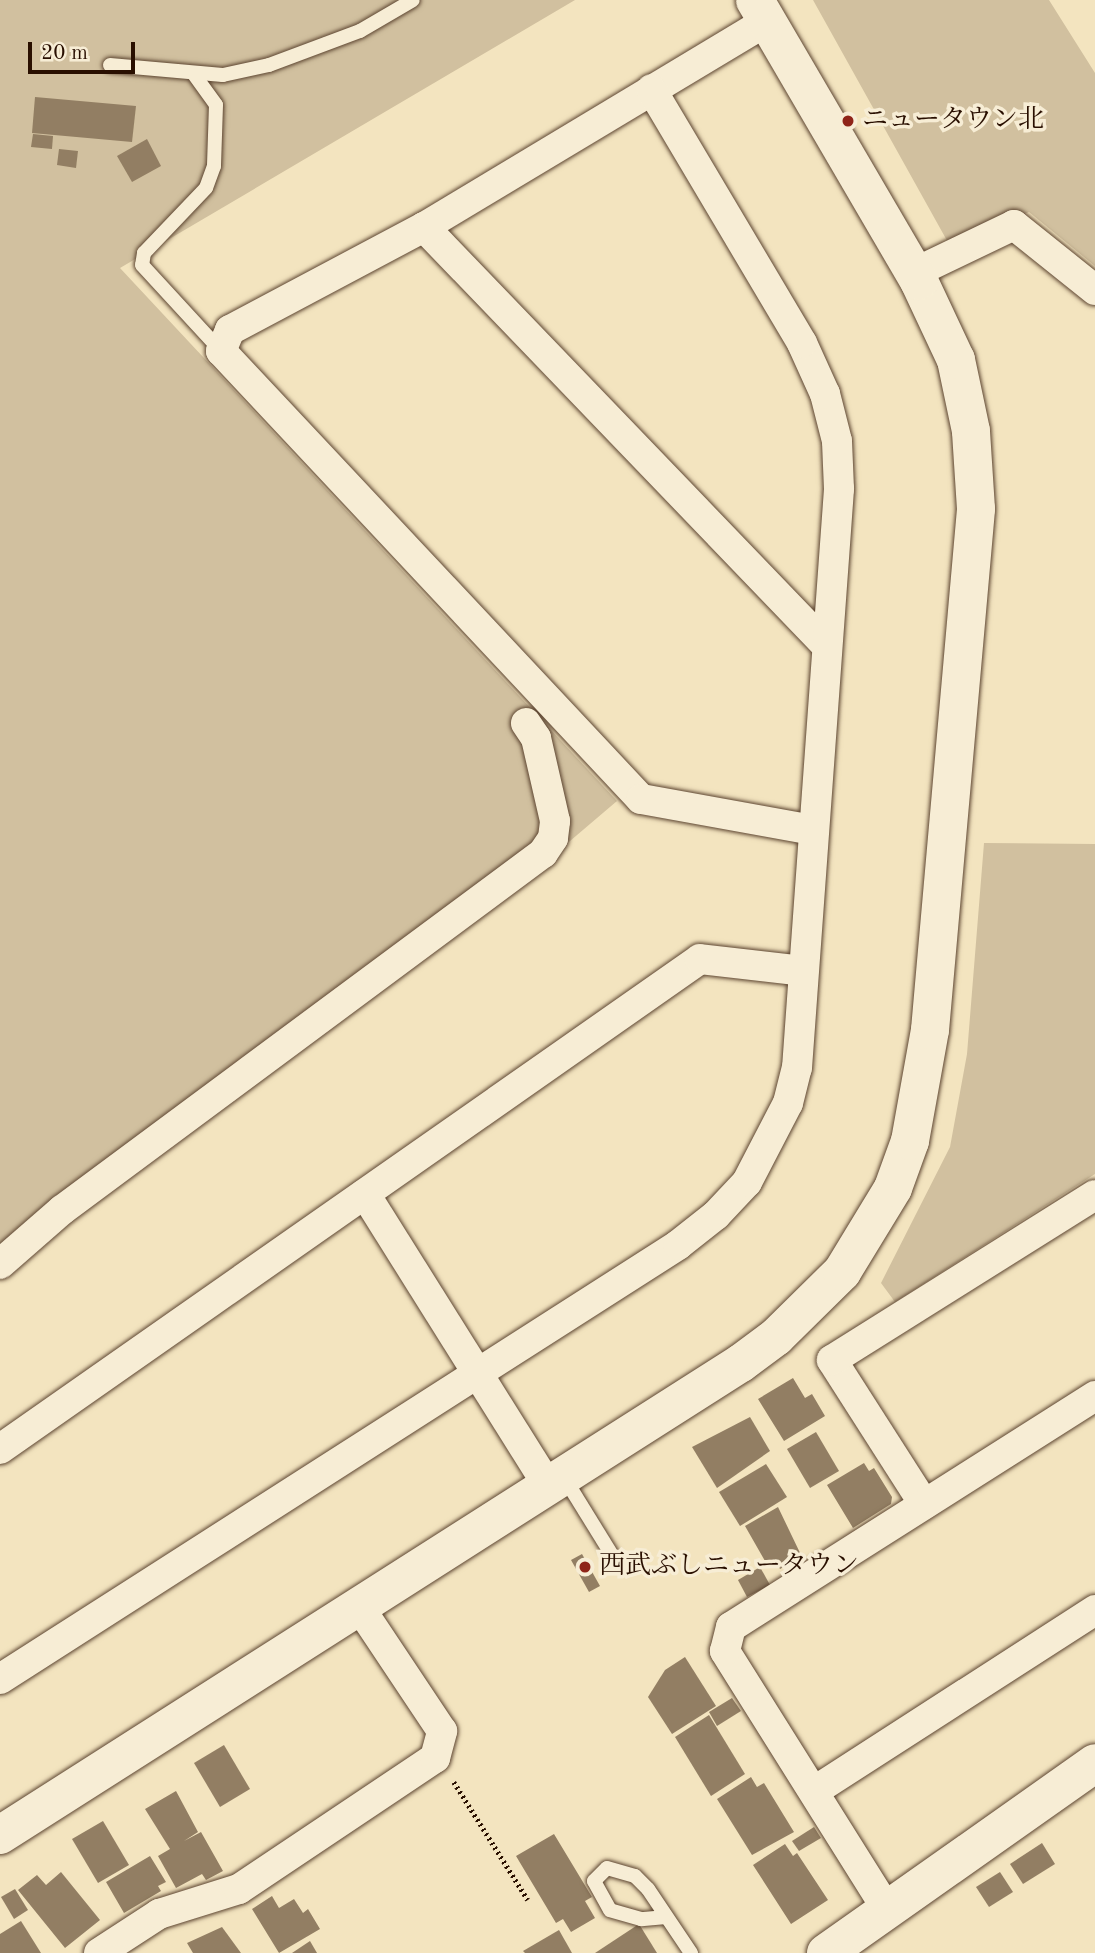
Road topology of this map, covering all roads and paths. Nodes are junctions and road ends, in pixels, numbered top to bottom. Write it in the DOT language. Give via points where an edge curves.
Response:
graph roads {
  1 [pos="414,0"];
  2 [pos="761,10"];
  3 [pos="110,65"];
  4 [pos="193,73"];
  5 [pos="651,89"];
  6 [pos="424,227"];
  7 [pos="915,273"];
  8 [pos="1095,290"];
  9 [pos="221,351"];
  10 [pos="827,646"];
  11 [pos="526,723"];
  12 [pos="813,830"];
  13 [pos="803,971"];
  14 [pos="365,1194"];
  15 [pos="1095,1195"];
  16 [pos="0,1264"];
  17 [pos="476,1374"];
  18 [pos="1095,1396"];
  19 [pos="0,1449"];
  20 [pos="557,1482"];
  21 [pos="924,1504"];
  22 [pos="612,1555"];
  23 [pos="360,1608"];
  24 [pos="1095,1610"];
  25 [pos="0,1679"];
  26 [pos="435,1758"];
  27 [pos="1095,1763"];
  28 [pos="816,1790"];
  29 [pos="0,1835"];
  30 [pos="528,1900"];
  31 [pos="888,1911"];
  32 [pos="666,1917"];
  33 [pos="99,1953"];
  34 [pos="691,1953"];
  35 [pos="826,1953"];
  1 -- 4 [label="lane" via="360,31 296,58 223,75"];
  2 -- 5 [label="street"];
  2 -- 7 [label="street"];
  3 -- 4 [label="lane"];
  4 -- 9 [label="lane" via="216,105 214,166 206,188 144,253 142,265"];
  5 -- 6 [label="street"];
  5 -- 10 [label="street" via="802,343 825,394 837,441 839,489"];
  6 -- 9 [label="street" via="230,330"];
  6 -- 10 [label="street"];
  7 -- 8 [label="street" via="1014,225"];
  7 -- 20 [label="street" via="956,360 971,431 976,509 930,1030 910,1141 870,1229 842,1272 812,1305 741,1363"];
  9 -- 12 [label="street" via="641,799"];
  10 -- 12 [label="street"];
  11 -- 16 [label="street" via="536,738 555,821 553,838 543,853 62,1210"];
  12 -- 13 [label="street"];
  13 -- 14 [label="street" via="700,959"];
  13 -- 17 [label="street" via="797,1068 788,1103 747,1182 678,1245"];
  14 -- 17 [label="street"];
  14 -- 19 [label="street"];
  15 -- 21 [label="street" via="832,1360"];
  17 -- 20 [label="street"];
  17 -- 25 [label="street"];
  18 -- 21 [label="street"];
  20 -- 22 [label="lane"];
  20 -- 23 [label="street"];
  21 -- 28 [label="street" via="731,1627 725,1651"];
  23 -- 26 [label="street" via="442,1731"];
  23 -- 29 [label="street"];
  24 -- 28 [label="street"];
  26 -- 30 [label="path"];
  26 -- 33 [label="street" via="239,1889 159,1914"];
  27 -- 31 [label="street"];
  28 -- 31 [label="street"];
  31 -- 35 [label="street"];
  32 -- 32 [label="lane" via="641,1919 610,1910 594,1881 607,1868 635,1876"];
  32 -- 34 [label="lane"];
}
